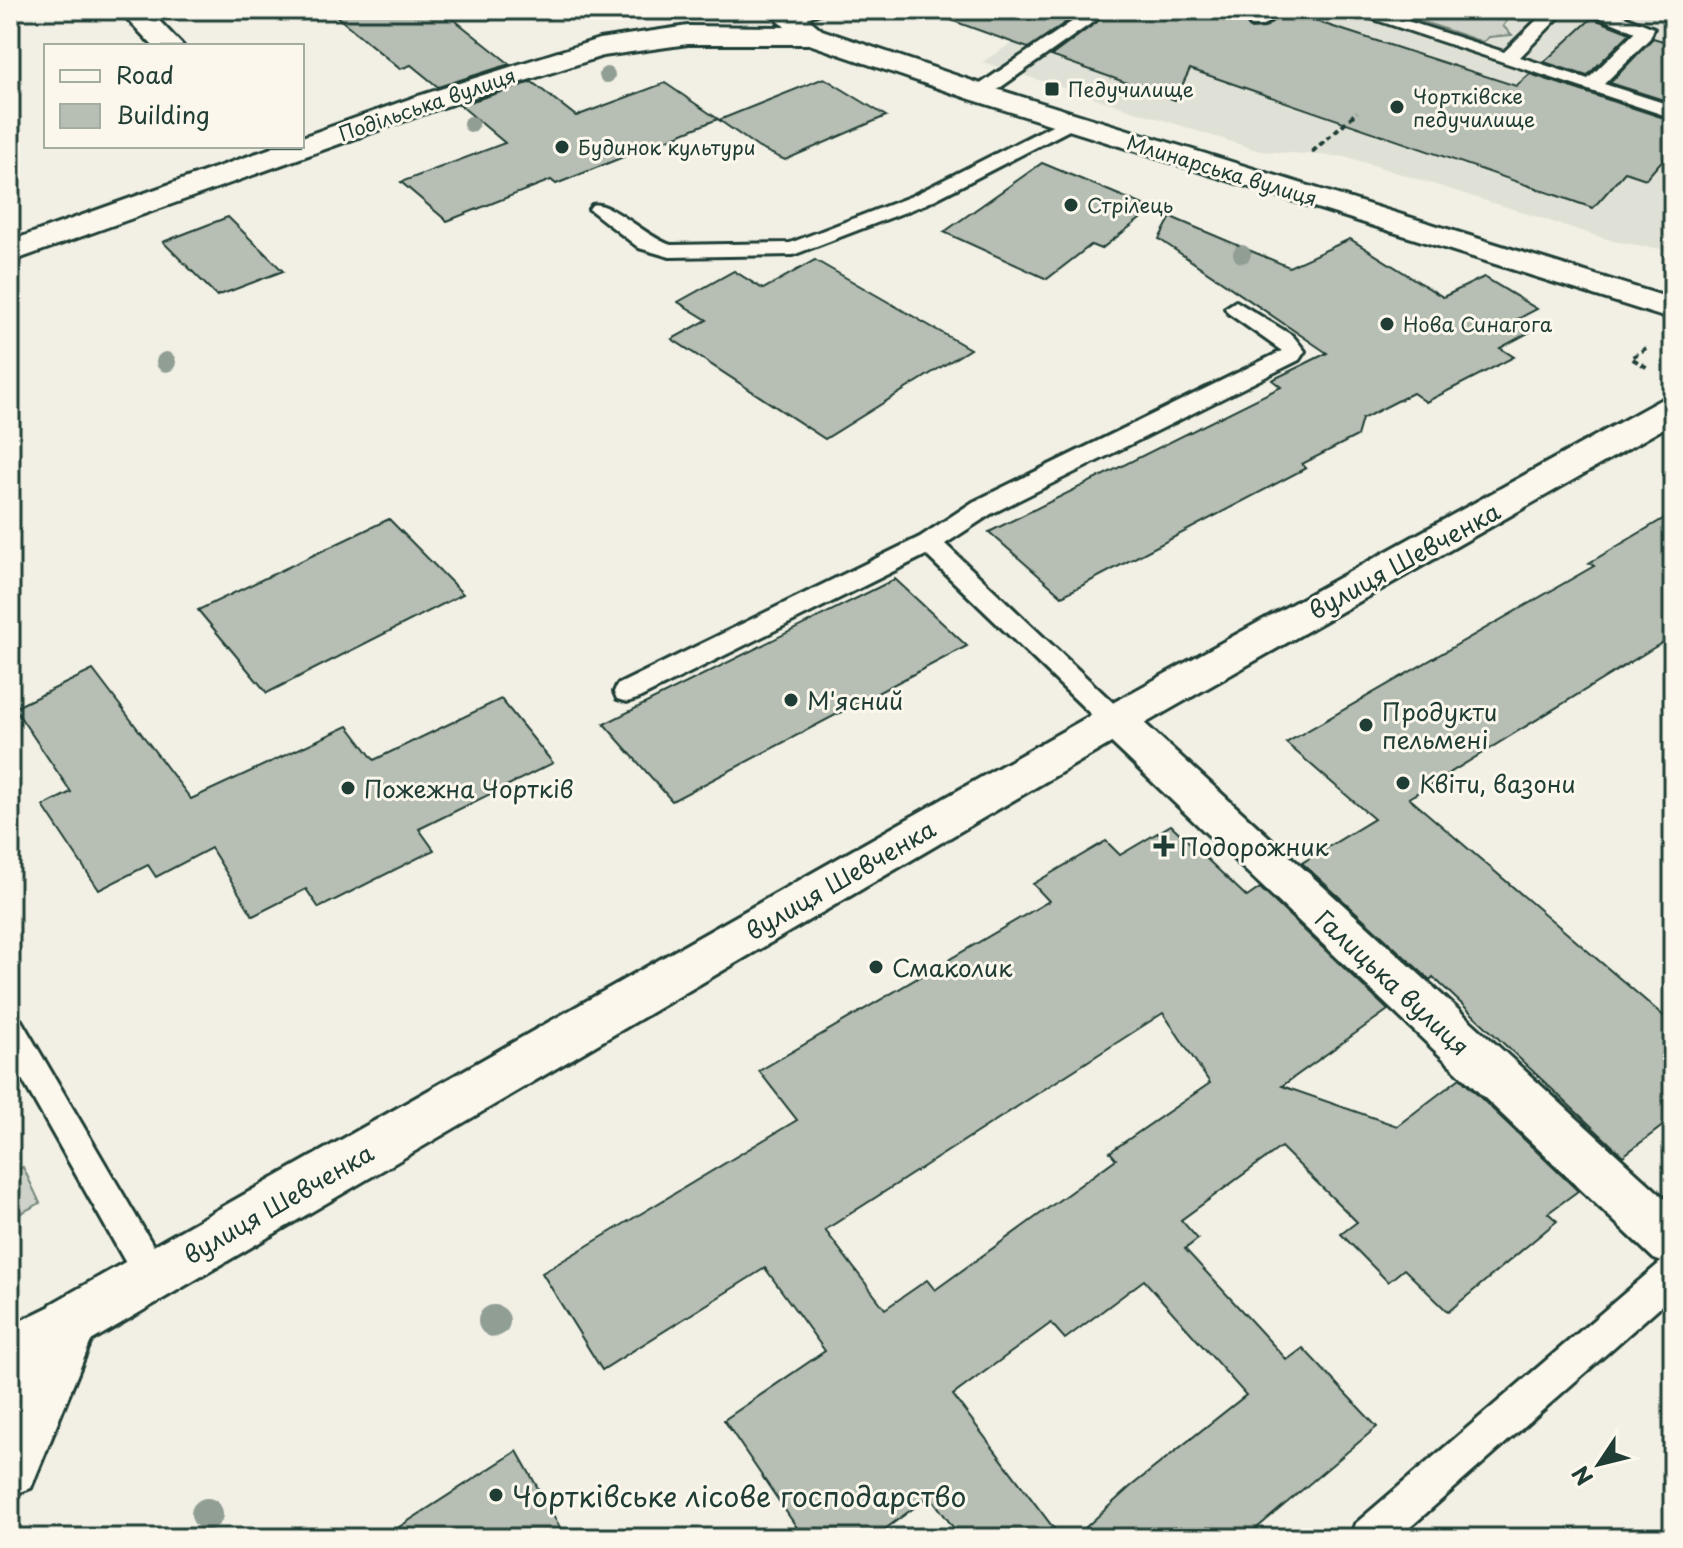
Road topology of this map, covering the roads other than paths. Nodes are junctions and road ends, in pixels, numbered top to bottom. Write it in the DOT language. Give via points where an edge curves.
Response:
graph roads {
  1 [pos="133,10"];
  2 [pos="1101,10"];
  3 [pos="1272,10"];
  4 [pos="1355,10"];
  5 [pos="1557,10"];
  6 [pos="1564,10"];
  7 [pos="1591,10"];
  8 [pos="801,19"];
  9 [pos="1257,22"];
  10 [pos="167,44"];
  11 [pos="1507,59"];
  12 [pos="1591,86"];
  13 [pos="980,93"];
  14 [pos="1673,112"];
  15 [pos="1070,122"];
  16 [pos="304,142"];
  17 [pos="275,151"];
  18 [pos="599,209"];
  19 [pos="14,247"];
  20 [pos="1236,308"];
  21 [pos="1673,310"];
  22 [pos="1673,408"];
  23 [pos="929,543"];
  24 [pos="627,692"];
  25 [pos="1115,721"];
  26 [pos="10,1029"];
  27 [pos="1673,1241"];
  28 [pos="1673,1273"];
  29 [pos="152,1276"];
  30 [pos="71,1323"];
  31 [pos="10,1356"];
  32 [pos="10,1467"];
  33 [pos="1369,1538"];
  1 -- 10 [label="street"];
  2 -- 13 [label="lane"];
  3 -- 9 [label="lane"];
  4 -- 11 [label="lane"];
  5 -- 6 [label="lane"];
  5 -- 11 [label="lane"];
  7 -- 12 [label="lane" via="1645,28"];
  8 -- 13 [label="street, Млинарська вулиця"];
  8 -- 16 [label="street, Подільська вулиця" via="608,46"];
  11 -- 12 [label="lane"];
  12 -- 14 [label="lane"];
  13 -- 15 [label="street, Млинарська вулиця"];
  15 -- 18 [label="lane" via="919,200 793,249 670,251 646,244"];
  15 -- 21 [label="street, Млинарська вулиця"];
  17 -- 19 [label="street, Подільська вулиця"];
  20 -- 23 [label="lane" via="1285,341 1294,351 1291,355 982,508"];
  22 -- 25 [label="street, вулиця Шевченка"];
  23 -- 24 [label="lane"];
  23 -- 25 [label="lane"];
  25 -- 27 [label="street, Галицька вулиця"];
  25 -- 29 [label="street, вулиця Шевченка"];
  26 -- 29 [label="lane"];
  28 -- 33 [label="lane"];
  29 -- 30 [label="street, вулиця Шевченка"];
  30 -- 31 [label="street, вулиця Шевченка"];
  30 -- 32 [label="street"];
}
